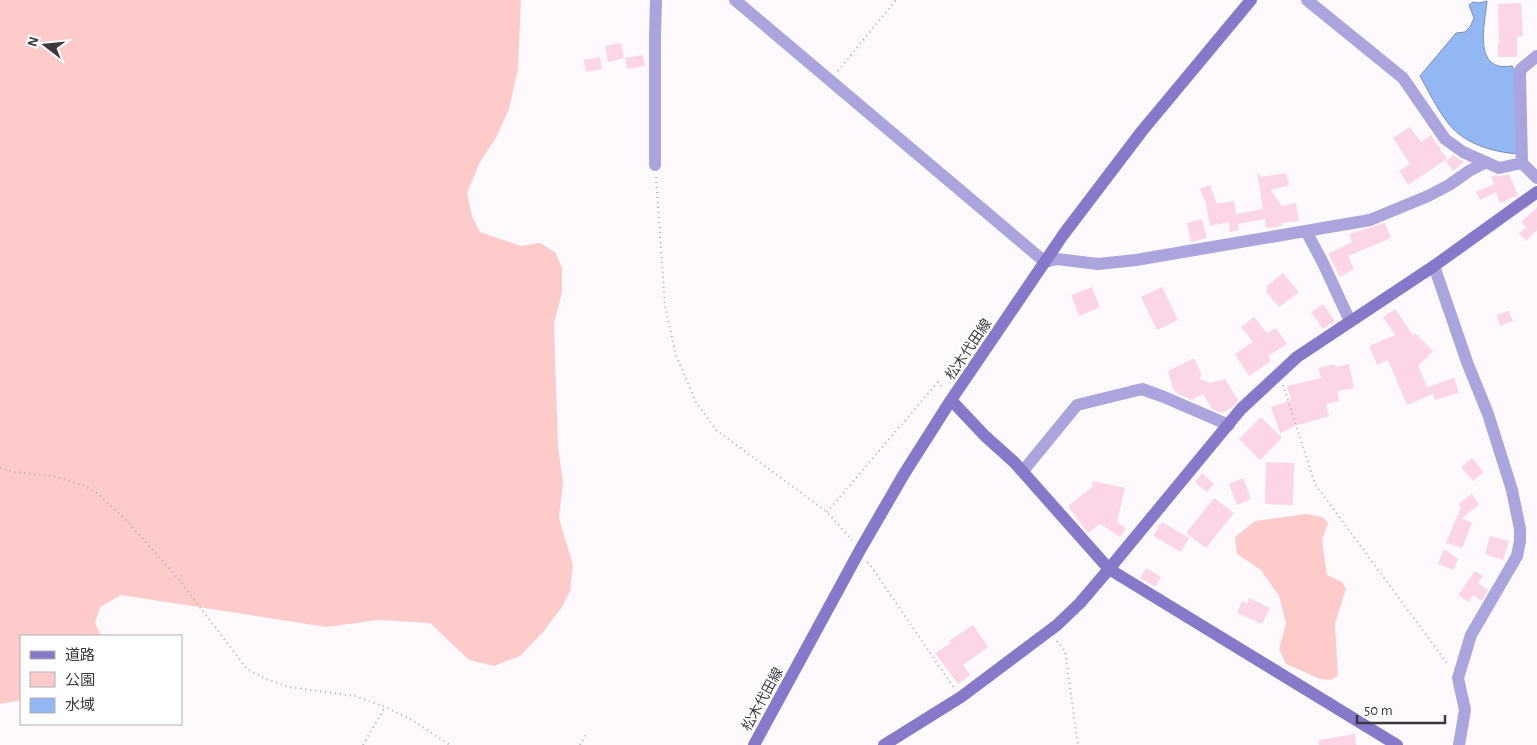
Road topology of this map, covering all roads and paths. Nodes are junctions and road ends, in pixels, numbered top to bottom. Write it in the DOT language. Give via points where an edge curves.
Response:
graph roads {
  1 [pos="656,0"];
  2 [pos="735,0"];
  3 [pos="896,0"];
  4 [pos="1251,0"];
  5 [pos="1307,0"];
  6 [pos="1537,56"];
  7 [pos="830,80"];
  8 [pos="1486,162"];
  9 [pos="1522,163"];
  10 [pos="655,165"];
  11 [pos="1537,178"];
  12 [pos="1537,192"];
  13 [pos="1306,231"];
  14 [pos="1045,262"];
  15 [pos="1434,266"];
  16 [pos="1350,321"];
  17 [pos="1279,372"];
  18 [pos="938,382"];
  19 [pos="951,400"];
  20 [pos="1229,424"];
  21 [pos="0,468"];
  22 [pos="1022,471"];
  23 [pos="827,512"];
  24 [pos="860,550"];
  25 [pos="1109,569"];
  26 [pos="1049,631"];
  27 [pos="1458,678"];
  28 [pos="960,697"];
  29 [pos="385,707"];
  30 [pos="587,733"];
  31 [pos="903,740"];
  32 [pos="363,745"];
  33 [pos="450,745"];
  34 [pos="580,745"];
  35 [pos="754,745"];
  36 [pos="884,745"];
  37 [pos="1078,745"];
  38 [pos="1397,745"];
  39 [pos="1459,745"];
  1 -- 10 [label="street"];
  2 -- 7 [label="street"];
  3 -- 7 [label="path"];
  4 -- 14 [label="street, 松木代田線" via="1142,131"];
  5 -- 8 [label="street" via="1403,78 1445,138 1463,152"];
  6 -- 9 [label="street" via="1521,69 1520,74"];
  7 -- 14 [label="street"];
  8 -- 9 [label="street" via="1499,168"];
  8 -- 13 [label="street" via="1428,196 1370,220"];
  9 -- 11 [label="street"];
  10 -- 23 [label="path" via="665,306 676,354 696,402 716,430"];
  12 -- 15 [label="street"];
  13 -- 14 [label="street" via="1136,260 1098,264 1057,259"];
  13 -- 16 [label="street"];
  14 -- 19 [label="street, 松木代田線"];
  15 -- 16 [label="street"];
  15 -- 27 [label="street" via="1488,414 1512,490 1520,529 1517,556 1471,635"];
  16 -- 17 [label="street"];
  17 -- 20 [label="street"];
  17 -- 27 [label="path" via="1315,484"];
  18 -- 23 [label="path"];
  19 -- 22 [label="street"];
  19 -- 24 [label="street, 松木代田線"];
  20 -- 22 [label="street" via="1142,389 1077,405"];
  20 -- 25 [label="street"];
  21 -- 29 [label="path" via="52,476 85,486 98,494 177,577 247,669 290,687 355,696"];
  22 -- 25 [label="street"];
  23 -- 24 [label="path"];
  24 -- 28 [label="path"];
  24 -- 35 [label="street, 松木代田線"];
  25 -- 26 [label="street" via="1080,603"];
  25 -- 38 [label="street"];
  26 -- 28 [label="street"];
  26 -- 37 [label="path" via="1065,652"];
  27 -- 39 [label="street" via="1465,710"];
  28 -- 31 [label="street"];
  29 -- 32 [label="path"];
  29 -- 33 [label="path"];
  30 -- 34 [label="path"];
  31 -- 36 [label="street"];
}
